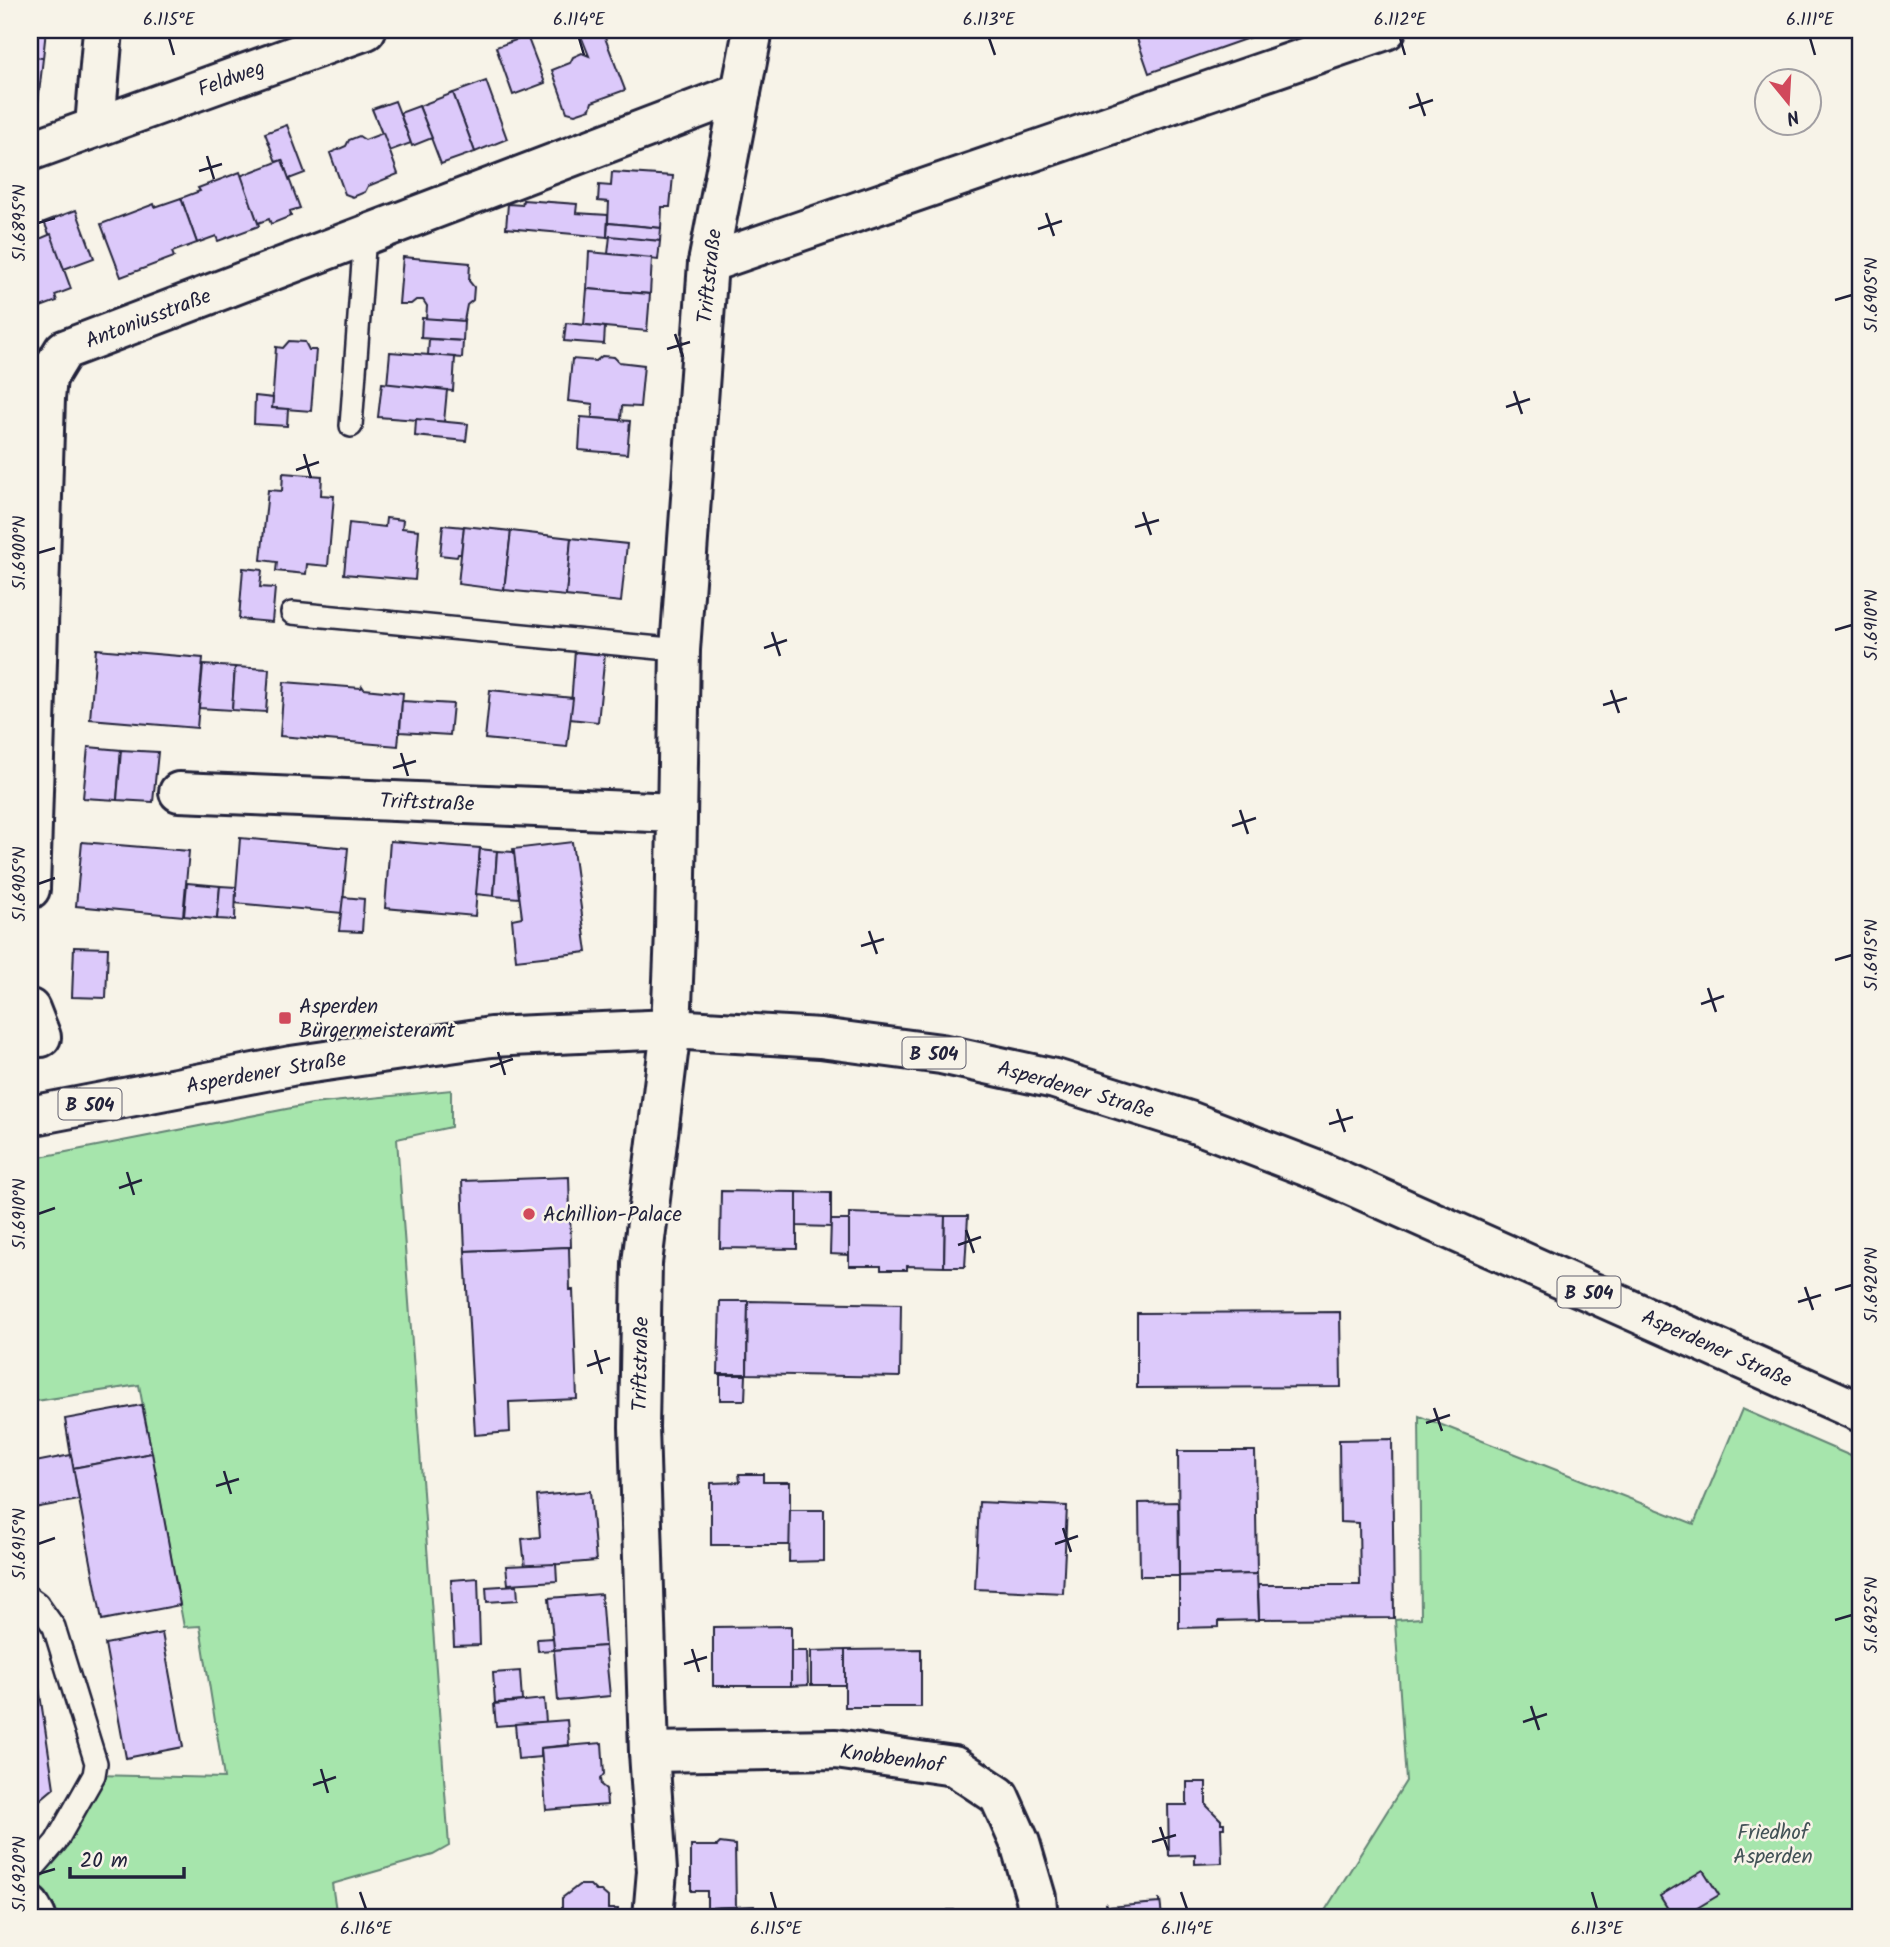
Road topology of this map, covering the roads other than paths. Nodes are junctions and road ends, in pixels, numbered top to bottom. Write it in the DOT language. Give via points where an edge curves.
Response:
graph roads {
  1 [pos="103,30"];
  2 [pos="366,30"];
  3 [pos="753,30"];
  4 [pos="1386,30"];
  5 [pos="741,92"];
  6 [pos="95,126"];
  7 [pos="30,151"];
  8 [pos="365,235"];
  9 [pos="708,262"];
  10 [pos="351,426"];
  11 [pos="292,613"];
  12 [pos="680,650"];
  13 [pos="179,792"];
  14 [pos="676,813"];
  15 [pos="30,889"];
  16 [pos="671,1029"];
  17 [pos="30,1116"];
  18 [pos="1860,1412"];
  19 [pos="30,1598"];
  20 [pos="649,1752"];
  21 [pos="30,1872"];
  22 [pos="30,1906"];
  23 [pos="36,1917"];
  24 [pos="653,1917"];
  25 [pos="1038,1917"];
  1 -- 6 [label="street"];
  2 -- 6 [label="street, Feldweg"];
  3 -- 5 [label="street, Triftstraße"];
  4 -- 9 [label="street"];
  5 -- 8 [label="street, Antoniusstraße"];
  5 -- 9 [label="street, Triftstraße"];
  6 -- 7 [label="street, Feldweg"];
  8 -- 10 [label="lane"];
  8 -- 15 [label="street, Antoniusstraße" via="64,350 47,378"];
  9 -- 12 [label="street, Triftstraße"];
  11 -- 12 [label="lane"];
  12 -- 14 [label="street, Triftstraße"];
  13 -- 14 [label="street, Triftstraße"];
  14 -- 16 [label="street, Triftstraße"];
  16 -- 17 [label="street, Asperdener Straße / B 504" via="491,1037 291,1066"];
  16 -- 18 [label="street, Asperdener Straße / B 504" via="820,1038 941,1054 1055,1079 1189,1121 1319,1171"];
  16 -- 20 [label="street, Triftstraße" via="642,1263 639,1427"];
  19 -- 21 [label="lane" via="54,1626 96,1763 94,1775 56,1842"];
  20 -- 24 [label="street, Triftstraße" via="657,1871"];
  20 -- 25 [label="street, Knobbenhof" via="836,1749 954,1766 999,1796 1020,1843"];
  22 -- 23 [label="street"];
}
